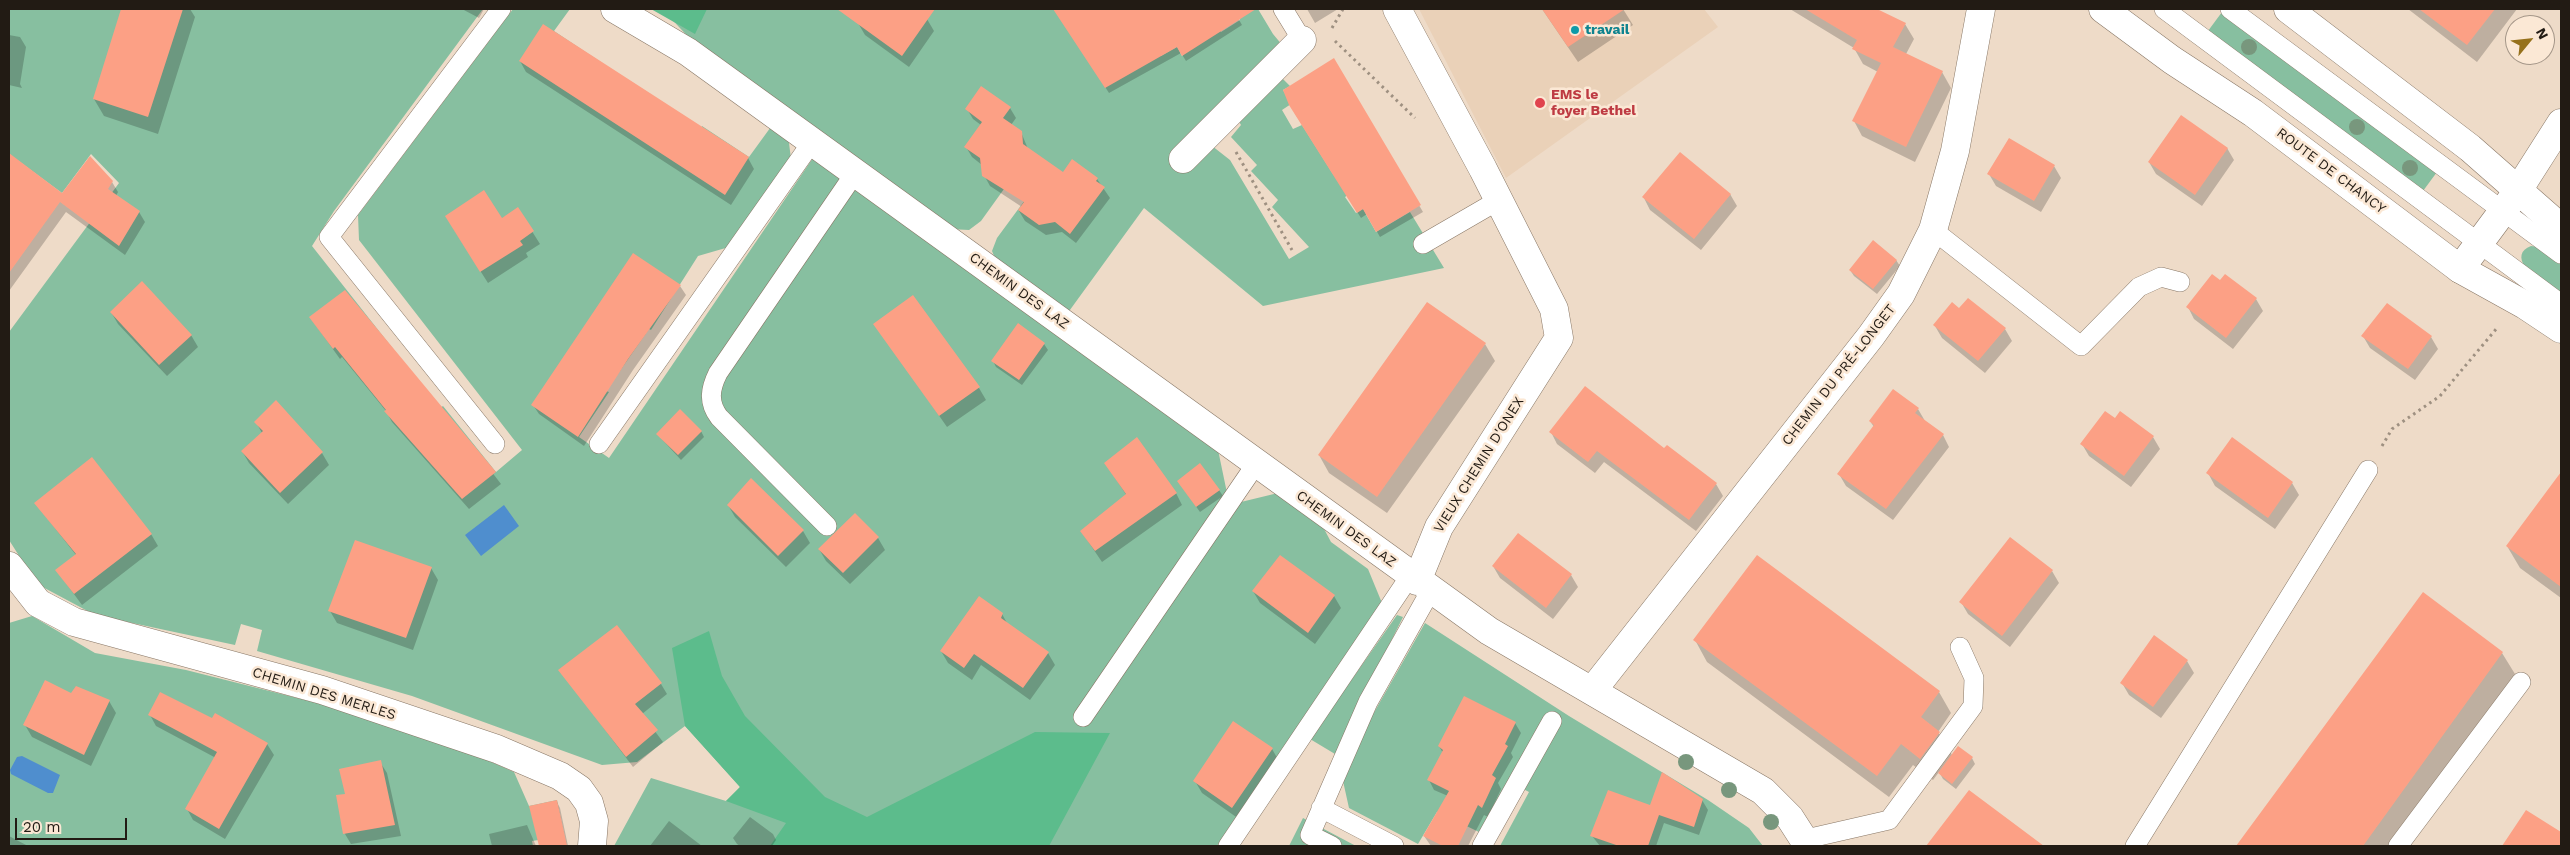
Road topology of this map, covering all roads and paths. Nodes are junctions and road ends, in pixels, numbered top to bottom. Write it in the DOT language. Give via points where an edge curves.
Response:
graph roads {
  1 [pos="501,9"];
  2 [pos="615,9"];
  3 [pos="1283,9"];
  4 [pos="1342,9"];
  5 [pos="1397,9"];
  6 [pos="1982,9"];
  7 [pos="2103,9"];
  8 [pos="2164,9"];
  9 [pos="2230,9"];
  10 [pos="2288,9"];
  11 [pos="1302,40"];
  12 [pos="1418,120"];
  13 [pos="1219,123"];
  14 [pos="2561,123"];
  15 [pos="812,142"];
  16 [pos="1183,159"];
  17 [pos="855,173"];
  18 [pos="1499,200"];
  19 [pos="2510,201"];
  20 [pos="2561,228"];
  21 [pos="1933,230"];
  22 [pos="2479,243"];
  23 [pos="1423,244"];
  24 [pos="1292,250"];
  25 [pos="2561,254"];
  26 [pos="2460,269"];
  27 [pos="2180,282"];
  28 [pos="2561,304"];
  29 [pos="2503,320"];
  30 [pos="2561,329"];
  31 [pos="495,444"];
  32 [pos="599,444"];
  33 [pos="1256,464"];
  34 [pos="2368,470"];
  35 [pos="827,526"];
  36 [pos="11,579"];
  37 [pos="1419,582"];
  38 [pos="1960,647"];
  39 [pos="2521,682"];
  40 [pos="1592,691"];
  41 [pos="1083,717"];
  42 [pos="1552,721"];
  43 [pos="1321,808"];
  44 [pos="1807,843"];
  45 [pos="592,846"];
  46 [pos="1228,846"];
  47 [pos="1332,846"];
  48 [pos="1394,846"];
  49 [pos="1482,846"];
  50 [pos="2135,846"];
  51 [pos="2398,846"];
  1 -- 31 [label="lane" via="329,237"];
  2 -- 15 [label="street, CHEMIN DES LAZ" via="688,52"];
  3 -- 11 [label="lane"];
  4 -- 12 [label="path" via="1328,36"];
  5 -- 18 [label="street, VIEUX CHEMIN D'ONEX"];
  6 -- 21 [label="street, CHEMIN DU PRÉ-LONGET" via="1955,152"];
  7 -- 26 [label="street, ROUTE DE CHANCY" via="2172,60 2254,113"];
  8 -- 22 [label="lane"];
  9 -- 19 [label="lane"];
  10 -- 19 [label="street" via="2470,148"];
  11 -- 13 [label="street"];
  13 -- 16 [label="street"];
  13 -- 24 [label="path"];
  14 -- 19 [label="street"];
  15 -- 17 [label="street, CHEMIN DES LAZ"];
  15 -- 32 [label="lane"];
  17 -- 33 [label="street, CHEMIN DES LAZ"];
  17 -- 35 [label="lane" via="711,387 713,409 718,417"];
  18 -- 23 [label="lane"];
  18 -- 37 [label="street, VIEUX CHEMIN D'ONEX" via="1554,309 1560,338 1439,526"];
  19 -- 20 [label="street"];
  19 -- 22 [label="street"];
  19 -- 25 [label="lane"];
  21 -- 27 [label="lane" via="2081,346 2139,287 2161,277"];
  21 -- 40 [label="street, CHEMIN DU PRÉ-LONGET" via="1901,294 1871,336"];
  22 -- 26 [label="street"];
  22 -- 28 [label="lane"];
  26 -- 30 [label="street, ROUTE DE CHANCY"];
  29 -- 34 [label="path" via="2440,396 2392,429"];
  33 -- 37 [label="street, CHEMIN DES LAZ"];
  33 -- 41 [label="lane"];
  34 -- 50 [label="lane"];
  36 -- 45 [label="street, CHEMIN DES MERLES" via="38,603 74,622 322,690 497,749 560,776 579,789 589,804 594,821"];
  37 -- 40 [label="street" via="1490,631"];
  37 -- 43 [label="lane"];
  37 -- 46 [label="lane"];
  38 -- 44 [label="lane" via="1974,678 1973,706 1889,820"];
  39 -- 51 [label="lane"];
  40 -- 44 [label="street" via="1763,791 1790,818"];
  42 -- 49 [label="lane"];
  43 -- 47 [label="lane" via="1310,835"];
  43 -- 48 [label="lane"];
}
